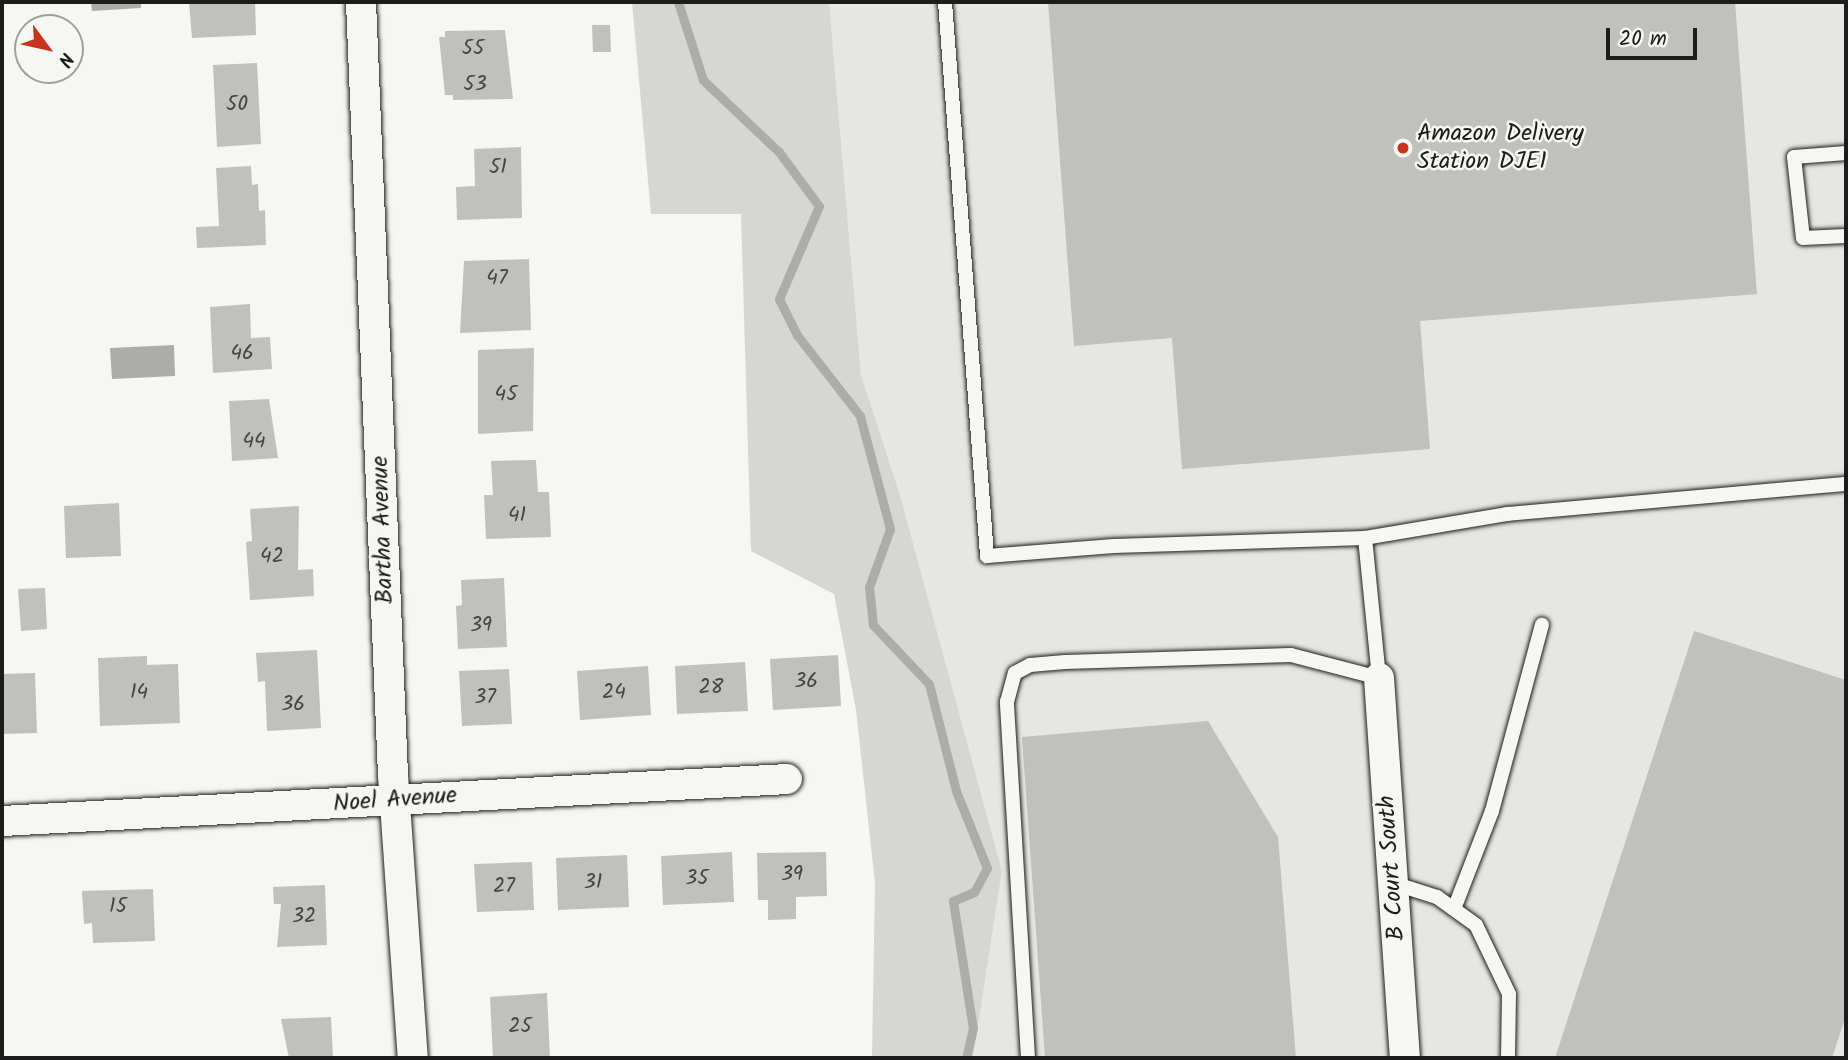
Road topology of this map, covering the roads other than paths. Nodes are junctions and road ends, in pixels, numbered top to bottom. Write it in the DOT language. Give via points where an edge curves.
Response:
graph roads {
  1 [pos="361,2"];
  2 [pos="945,2"];
  3 [pos="1846,153"];
  4 [pos="1846,236"];
  5 [pos="1846,484"];
  6 [pos="1365,538"];
  7 [pos="1542,625"];
  8 [pos="1379,678"];
  9 [pos="787,779"];
  10 [pos="394,801"];
  11 [pos="2,821"];
  12 [pos="1393,883"];
  13 [pos="1454,909"];
  14 [pos="413,1058"];
  15 [pos="1028,1058"];
  16 [pos="1405,1058"];
  17 [pos="1508,1058"];
  1 -- 10 [label="street, Bartha Avenue"];
  2 -- 6 [label="lane" via="987,556 1114,546"];
  3 -- 4 [label="lane" via="1794,157 1802,238"];
  5 -- 6 [label="lane" via="1507,514"];
  6 -- 8 [label="lane"];
  7 -- 13 [label="lane" via="1492,811"];
  8 -- 12 [label="street, B Court South"];
  8 -- 15 [label="lane" via="1291,655 1065,662 1030,665 1015,673 1007,702"];
  9 -- 10 [label="street, Noel Avenue"];
  10 -- 11 [label="street, Noel Avenue"];
  10 -- 14 [label="street, Bartha Avenue" via="402,854"];
  12 -- 13 [label="lane" via="1437,897"];
  12 -- 16 [label="street, B Court South"];
  13 -- 17 [label="lane" via="1476,925 1509,994"];
}
